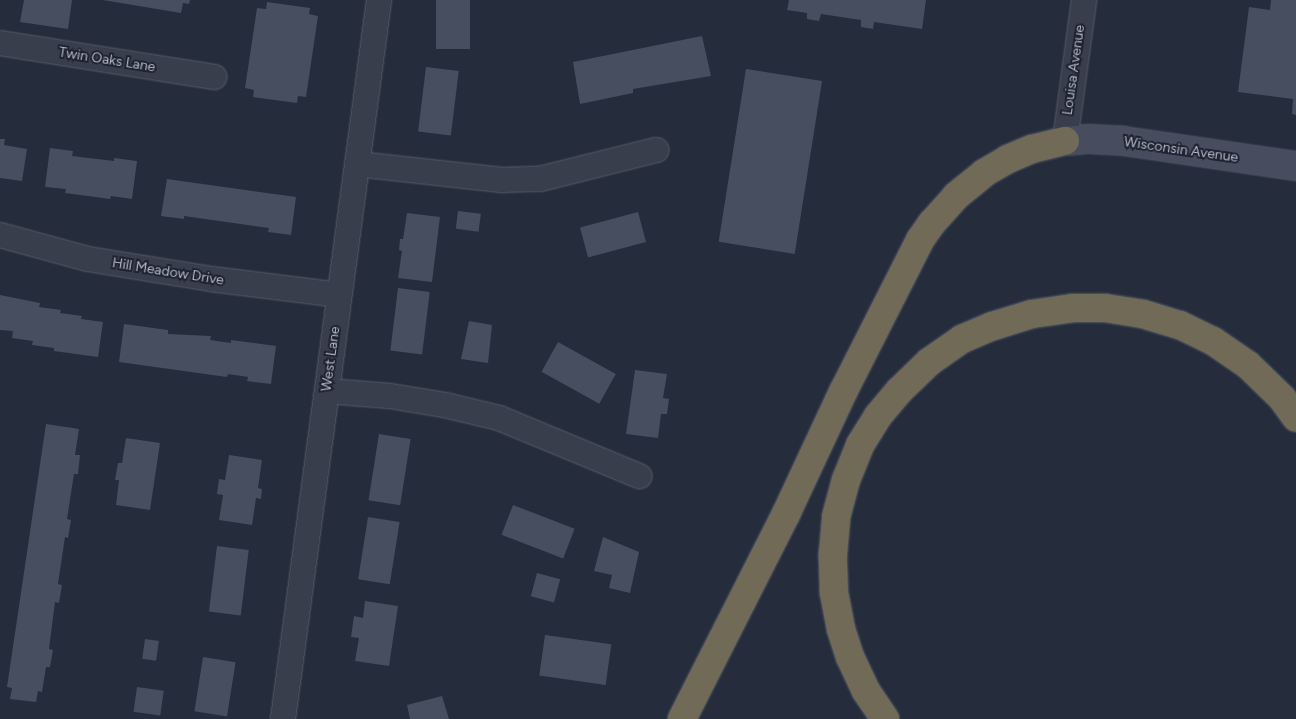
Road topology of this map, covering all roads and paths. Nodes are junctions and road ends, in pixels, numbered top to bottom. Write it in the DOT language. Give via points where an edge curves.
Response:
graph roads {
  1 [pos="379,0"];
  2 [pos="1084,0"];
  3 [pos="0,42"];
  4 [pos="214,77"];
  5 [pos="1065,141"];
  6 [pos="656,150"];
  7 [pos="357,164"];
  8 [pos="1296,166"];
  9 [pos="0,235"];
  10 [pos="339,295"];
  11 [pos="327,391"];
  12 [pos="1296,417"];
  13 [pos="639,476"];
  14 [pos="283,719"];
  15 [pos="682,719"];
  16 [pos="886,719"];
  1 -- 7 [label="street, West Lane"];
  2 -- 5 [label="street, Louisa Avenue"];
  3 -- 4 [label="street, Twin Oaks Lane"];
  5 -- 8 [label="main road, Wisconsin Avenue" via="1124,141"];
  5 -- 15 [label="highway" via="1032,148 984,173 956,196 920,240"];
  6 -- 7 [label="street" via="540,179 502,180"];
  7 -- 10 [label="street, West Lane"];
  9 -- 10 [label="street, Hill Meadow Drive" via="88,259"];
  10 -- 11 [label="street, West Lane"];
  11 -- 13 [label="street" via="390,396 499,418"];
  11 -- 14 [label="street, West Lane"];
  12 -- 16 [label="highway" via="1282,398 1248,365 1213,341 1180,325 1143,314 1105,308 1072,308 1032,314 962,339 929,362 878,416 860,445 836,516 832,554 834,592 841,629 866,691"];
}
